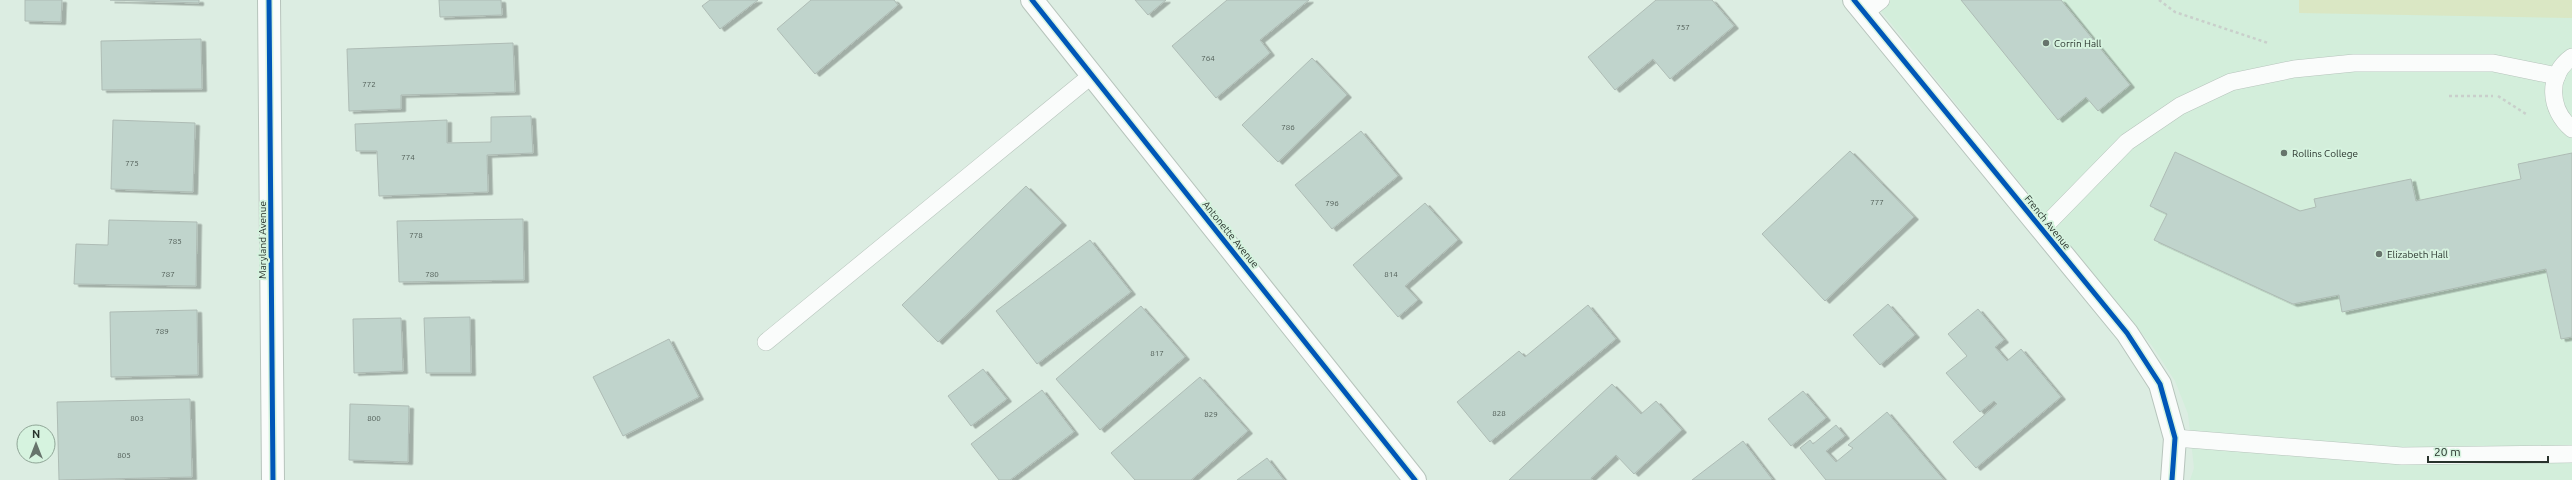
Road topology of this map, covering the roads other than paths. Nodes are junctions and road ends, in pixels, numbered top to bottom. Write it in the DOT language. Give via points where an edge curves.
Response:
graph roads {
  1 [pos="269,0"];
  2 [pos="1032,0"];
  3 [pos="1866,4"];
  4 [pos="2572,57"];
  5 [pos="1092,75"];
  6 [pos="2557,76"];
  7 [pos="2572,129"];
  8 [pos="2042,229"];
  9 [pos="766,342"];
  10 [pos="2176,438"];
  11 [pos="2572,454"];
  12 [pos="273,480"];
  13 [pos="1415,480"];
  14 [pos="2172,480"];
  1 -- 12 [label="street, Maryland Avenue"];
  2 -- 5 [label="street, Antonette Avenue"];
  3 -- 8 [label="street, French Avenue"];
  4 -- 6 [label="lane" via="2560,68"];
  5 -- 9 [label="lane"];
  5 -- 13 [label="street, Antonette Avenue"];
  6 -- 7 [label="lane" via="2553,95 2556,109"];
  6 -- 8 [label="lane" via="2493,63 2354,62 2294,69 2231,82 2180,106 2127,142"];
  8 -- 10 [label="street, French Avenue" via="2127,333 2160,384"];
  10 -- 11 [label="lane" via="2402,456"];
  10 -- 14 [label="street, French Avenue"];
}
